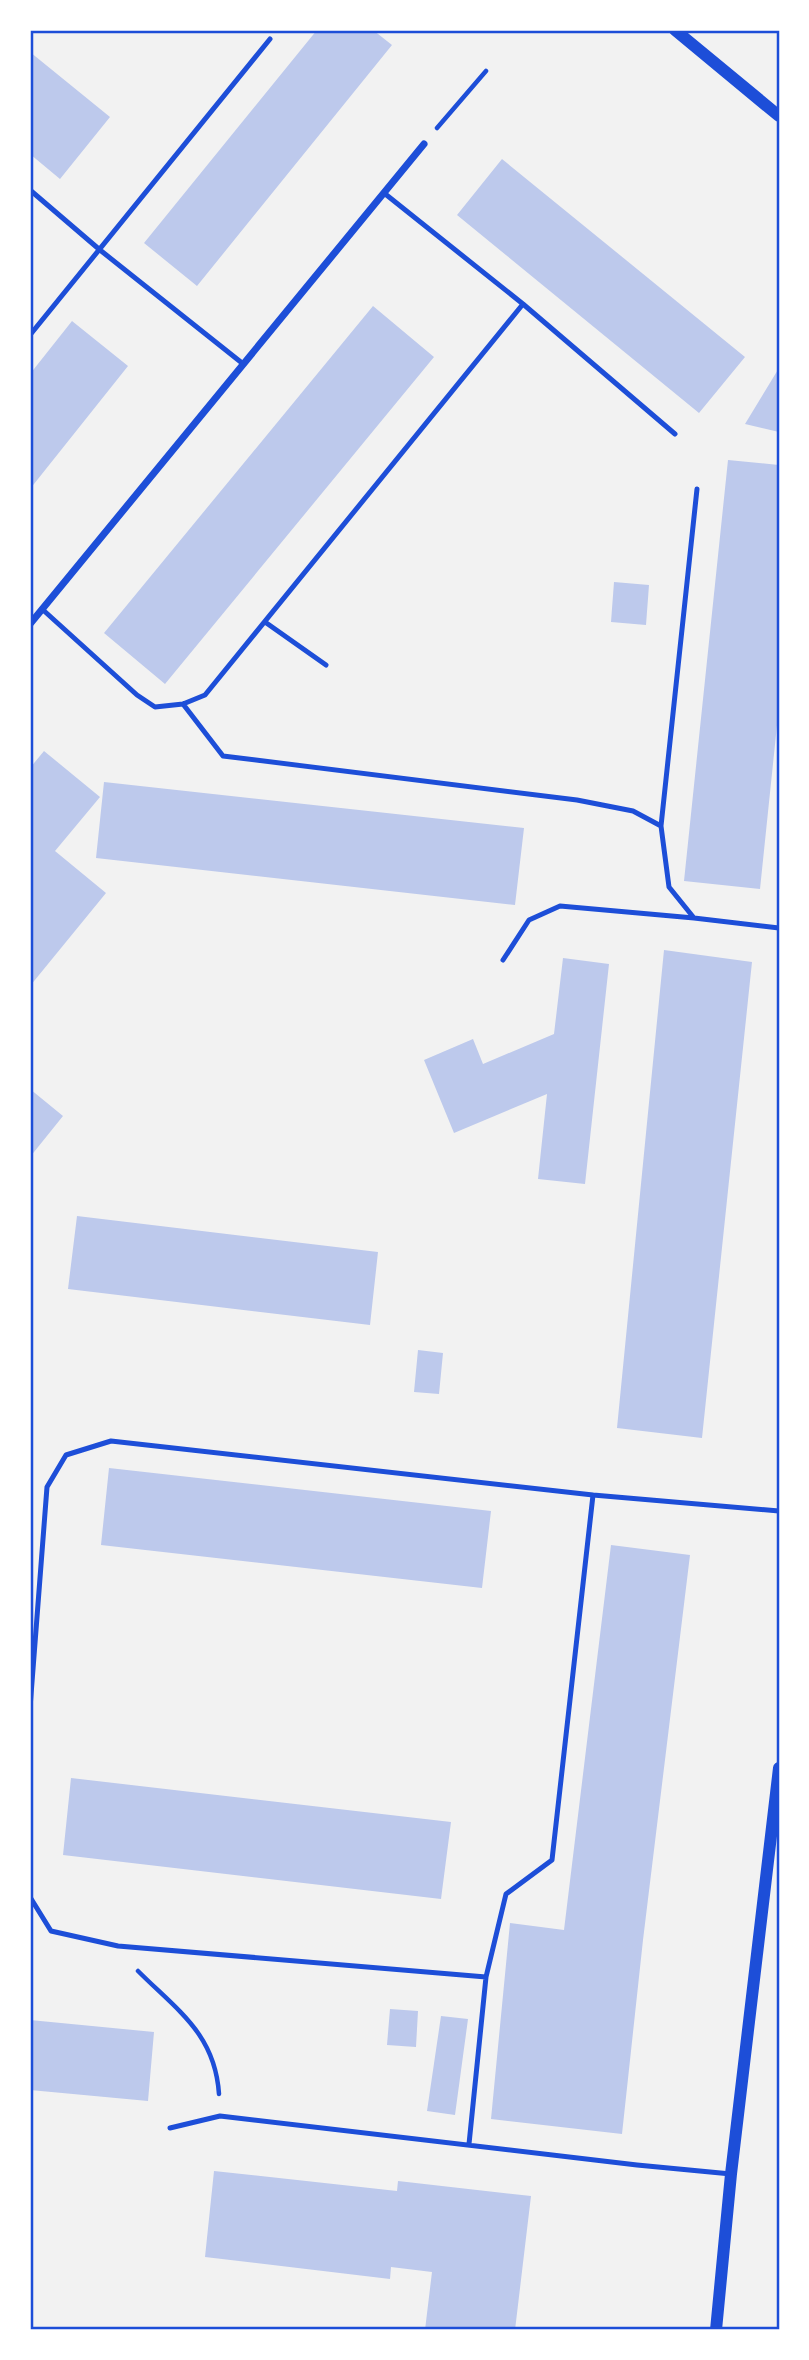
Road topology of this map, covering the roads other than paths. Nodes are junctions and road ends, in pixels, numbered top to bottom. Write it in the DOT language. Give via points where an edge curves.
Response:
graph roads {
  1 [pos="675,30"];
  2 [pos="270,39"];
  3 [pos="779,116"];
  4 [pos="424,144"];
  5 [pos="30,190"];
  6 [pos="384,193"];
  7 [pos="100,250"];
  8 [pos="523,304"];
  9 [pos="30,335"];
  10 [pos="242,363"];
  11 [pos="675,435"];
  12 [pos="697,489"];
  13 [pos="42,609"];
  14 [pos="265,622"];
  15 [pos="30,624"];
  16 [pos="326,665"];
  17 [pos="183,704"];
  18 [pos="661,826"];
  19 [pos="694,918"];
  20 [pos="779,928"];
  21 [pos="503,960"];
  22 [pos="593,1495"];
  23 [pos="779,1511"];
  24 [pos="30,1708"];
  25 [pos="779,1768"];
  26 [pos="30,1897"];
  27 [pos="486,1977"];
  28 [pos="170,2128"];
  29 [pos="469,2144"];
  30 [pos="731,2174"];
  31 [pos="716,2330"];
  1 -- 3 [label="street"];
  2 -- 7 [label="lane"];
  4 -- 6 [label="street"];
  5 -- 7 [label="lane"];
  6 -- 8 [label="lane"];
  6 -- 10 [label="street"];
  7 -- 9 [label="lane"];
  7 -- 10 [label="lane"];
  8 -- 11 [label="lane"];
  8 -- 14 [label="lane"];
  10 -- 13 [label="street"];
  12 -- 18 [label="lane"];
  13 -- 15 [label="street"];
  13 -- 17 [label="lane" via="137,695 155,707"];
  14 -- 16 [label="lane"];
  14 -- 17 [label="lane" via="205,695"];
  17 -- 18 [label="lane" via="222,756 577,800 633,811"];
  18 -- 19 [label="lane" via="669,887"];
  19 -- 20 [label="lane"];
  19 -- 21 [label="lane" via="560,906 529,920"];
  22 -- 23 [label="lane"];
  22 -- 24 [label="lane" via="111,1441 66,1455 47,1487"];
  22 -- 27 [label="lane" via="552,1860 506,1894"];
  25 -- 30 [label="street"];
  26 -- 27 [label="lane" via="51,1931 118,1946"];
  27 -- 29 [label="lane"];
  28 -- 29 [label="lane" via="220,2116"];
  29 -- 30 [label="lane"];
  30 -- 31 [label="street"];
}
